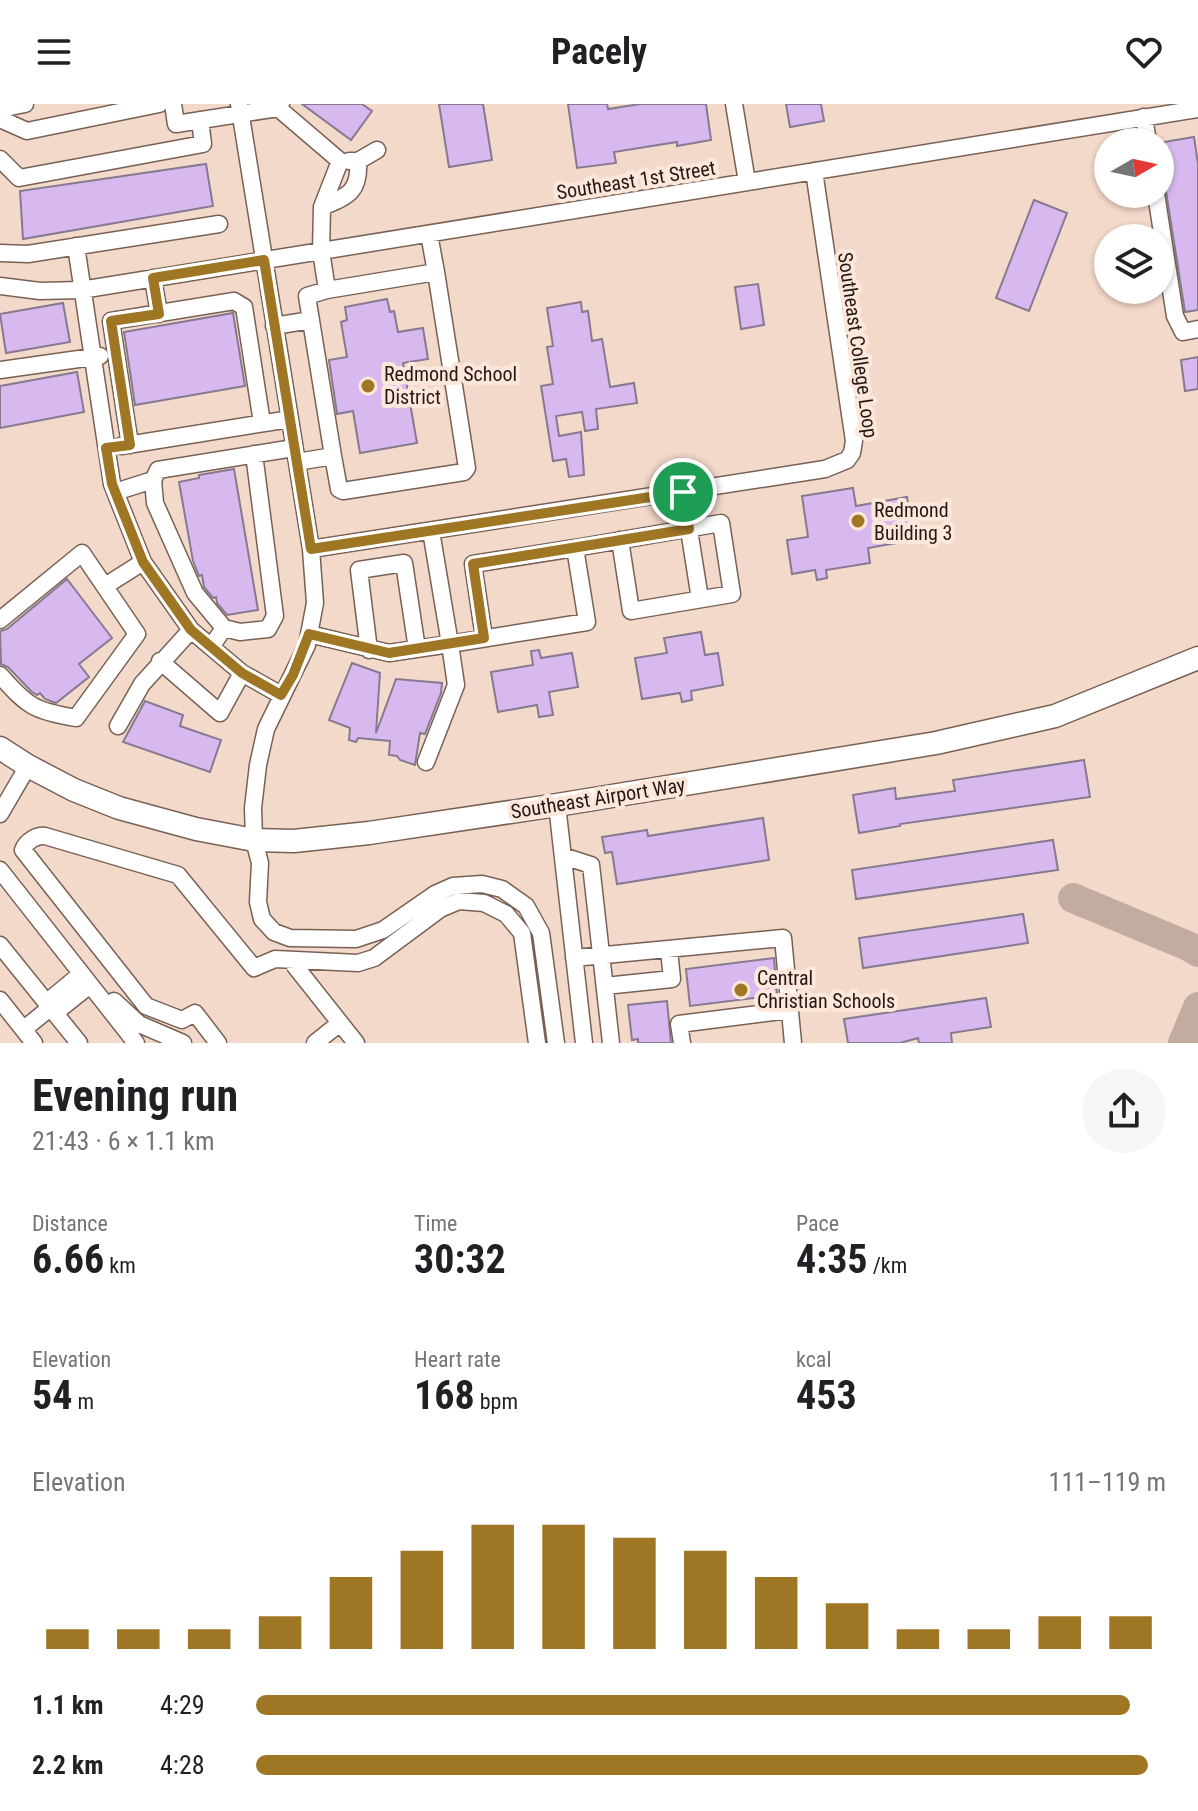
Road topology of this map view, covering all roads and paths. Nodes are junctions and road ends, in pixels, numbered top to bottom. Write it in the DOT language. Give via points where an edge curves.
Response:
graph roads {
  1 [pos="25,104"];
  2 [pos="173,104"];
  3 [pos="734,104"];
  4 [pos="153,105"];
  5 [pos="279,106"];
  6 [pos="0,109"];
  7 [pos="240,109"];
  8 [pos="1198,109"];
  9 [pos="1144,117"];
  10 [pos="0,119"];
  11 [pos="200,120"];
  12 [pos="1146,128"];
  13 [pos="377,150"];
  14 [pos="0,159"];
  15 [pos="340,161"];
  16 [pos="358,161"];
  17 [pos="814,171"];
  18 [pos="747,182"];
  19 [pos="322,207"];
  20 [pos="1158,208"];
  21 [pos="219,224"];
  22 [pos="429,234"];
  23 [pos="76,246"];
  24 [pos="321,251"];
  25 [pos="0,253"];
  26 [pos="264,260"];
  27 [pos="436,272"];
  28 [pos="153,278"];
  29 [pos="1,282"];
  30 [pos="81,290"];
  31 [pos="327,290"];
  32 [pos="159,314"];
  33 [pos="311,320"];
  34 [pos="274,326"];
  35 [pos="1198,329"];
  36 [pos="102,356"];
  37 [pos="0,370"];
  38 [pos="290,419"];
  39 [pos="262,423"];
  40 [pos="130,445"];
  41 [pos="106,448"];
  42 [pos="254,454"];
  43 [pos="296,455"];
  44 [pos="333,456"];
  45 [pos="153,480"];
  46 [pos="115,492"];
  47 [pos="683,492"];
  48 [pos="689,529"];
  49 [pos="431,531"];
  50 [pos="620,540"];
  51 [pos="575,548"];
  52 [pos="311,549"];
  53 [pos="143,562"];
  54 [pos="105,586"];
  55 [pos="700,599"];
  56 [pos="0,620"];
  57 [pos="224,628"];
  58 [pos="191,630"];
  59 [pos="309,634"];
  60 [pos="484,638"];
  61 [pos="450,644"];
  62 [pos="211,647"];
  63 [pos="417,649"];
  64 [pos="369,650"];
  65 [pos="1198,658"];
  66 [pos="160,661"];
  67 [pos="242,673"];
  68 [pos="0,675"];
  69 [pos="281,695"];
  70 [pos="118,726"];
  71 [pos="0,748"];
  72 [pos="426,762"];
  73 [pos="28,766"];
  74 [pos="557,805"];
  75 [pos="0,814"];
  76 [pos="254,840"];
  77 [pos="563,856"];
  78 [pos="0,870"];
  79 [pos="435,894"];
  80 [pos="0,945"];
  81 [pos="669,950"];
  82 [pos="602,955"];
  83 [pos="574,958"];
  84 [pos="295,960"];
  85 [pos="358,963"];
  86 [pos="86,980"];
  87 [pos="605,986"];
  88 [pos="0,1000"];
  89 [pos="50,1008"];
  90 [pos="790,1010"];
  91 [pos="340,1023"];
  92 [pos="24,1029"];
  93 [pos="34,1043"];
  94 [pos="79,1043"];
  95 [pos="136,1043"];
  96 [pos="183,1043"];
  97 [pos="218,1043"];
  98 [pos="315,1043"];
  99 [pos="356,1043"];
  100 [pos="537,1043"];
  101 [pos="556,1043"];
  102 [pos="584,1043"];
  103 [pos="611,1043"];
  104 [pos="682,1043"];
  105 [pos="793,1043"];
  1 -- 6 [label="street"];
  2 -- 11 [label="street" via="176,124"];
  3 -- 18 [label="street"];
  4 -- 10 [label="street" via="27,131"];
  5 -- 7 [label="street"];
  5 -- 15 [label="street"];
  7 -- 11 [label="street"];
  7 -- 26 [label="street"];
  8 -- 9 [label="street, Southeast 1st Street"];
  9 -- 12 [label="street"];
  9 -- 17 [label="street, Southeast 1st Street"];
  11 -- 14 [label="street" via="203,144 19,178"];
  13 -- 16 [label="street"];
  15 -- 16 [label="street"];
  15 -- 19 [label="street"];
  16 -- 19 [label="street" via="359,176 349,195"];
  17 -- 18 [label="street, Southeast 1st Street"];
  17 -- 47 [label="street, Southeast College Loop" via="852,453 825,469"];
  18 -- 22 [label="street, Southeast 1st Street"];
  19 -- 24 [label="street"];
  20 -- 35 [label="street" via="1175,316 1183,332"];
  21 -- 23 [label="street"];
  22 -- 24 [label="street, Southeast 1st Street"];
  22 -- 27 [label="street"];
  23 -- 25 [label="street"];
  23 -- 30 [label="street"];
  24 -- 26 [label="street, Southeast 1st Street"];
  24 -- 31 [label="street"];
  26 -- 28 [label="street, Southeast 1st Street"];
  26 -- 34 [label="street"];
  27 -- 31 [label="street"];
  27 -- 44 [label="street" via="467,468 343,491"];
  28 -- 30 [label="street, Southeast 1st Street"];
  28 -- 32 [label="street"];
  29 -- 30 [label="street, Southeast 1st Street" via="40,291"];
  30 -- 41 [label="street"];
  31 -- 33 [label="street" via="307,296"];
  32 -- 39 [label="street" via="234,301 244,307"];
  32 -- 40 [label="street" via="111,321"];
  33 -- 34 [label="street"];
  33 -- 44 [label="street"];
  34 -- 38 [label="street"];
  36 -- 37 [label="street"];
  38 -- 39 [label="street"];
  38 -- 43 [label="street"];
  39 -- 40 [label="street"];
  40 -- 41 [label="street"];
  41 -- 46 [label="street"];
  42 -- 43 [label="street"];
  42 -- 45 [label="street" via="158,470"];
  42 -- 57 [label="street" via="275,616 268,629"];
  43 -- 44 [label="street"];
  43 -- 52 [label="street"];
  45 -- 46 [label="street"];
  45 -- 57 [label="street" via="155,503 195,593"];
  46 -- 53 [label="street"];
  47 -- 48 [label="street"];
  47 -- 49 [label="street, Southeast College Loop"];
  48 -- 50 [label="street"];
  48 -- 55 [label="street"];
  48 -- 55 [label="street" via="721,523 732,594"];
  49 -- 52 [label="street, Southeast College Loop"];
  49 -- 61 [label="street"];
  50 -- 51 [label="street"];
  50 -- 55 [label="street" via="631,611"];
  51 -- 60 [label="street" via="473,564"];
  51 -- 60 [label="street" via="587,622"];
  52 -- 59 [label="street" via="315,603"];
  53 -- 54 [label="street"];
  53 -- 58 [label="street"];
  54 -- 56 [label="street" via="82,553"];
  54 -- 68 [label="street" via="137,634 76,718 24,702"];
  57 -- 62 [label="street"];
  58 -- 62 [label="street"];
  58 -- 66 [label="street"];
  59 -- 64 [label="street"];
  59 -- 69 [label="street"];
  60 -- 61 [label="street"];
  61 -- 63 [label="street"];
  61 -- 72 [label="street" via="456,685"];
  62 -- 67 [label="street"];
  63 -- 64 [label="street"];
  63 -- 64 [label="street" via="404,563 359,570"];
  65 -- 74 [label="main road, Southeast Airport Way" via="1020,726"];
  66 -- 67 [label="street" via="220,713"];
  66 -- 70 [label="street"];
  67 -- 69 [label="street"];
  69 -- 76 [label="street" via="258,765"];
  71 -- 73 [label="main road, Southeast Airport Way"];
  73 -- 75 [label="street"];
  73 -- 76 [label="main road, Southeast Airport Way" via="119,808"];
  74 -- 76 [label="main road, Southeast Airport Way" via="369,833"];
  74 -- 77 [label="street"];
  76 -- 79 [label="street" via="260,863 260,914 279,935 363,937 383,930"];
  77 -- 82 [label="street" via="591,865"];
  77 -- 83 [label="street"];
  78 -- 86 [label="street"];
  79 -- 85 [label="street"];
  79 -- 101 [label="street" via="453,886 482,884 502,889 526,906 544,944"];
  80 -- 89 [label="street"];
  81 -- 82 [label="street"];
  81 -- 87 [label="street" via="672,979"];
  81 -- 90 [label="street" via="783,938"];
  82 -- 83 [label="street"];
  82 -- 87 [label="street"];
  83 -- 102 [label="street"];
  84 -- 85 [label="street"];
  84 -- 91 [label="street"];
  84 -- 97 [label="street" via="275,959 254,968 178,875 45,836 25,846 23,850 146,1006 182,1020 195,1013"];
  85 -- 100 [label="street" via="374,958 450,905 471,901 496,907 522,933"];
  86 -- 89 [label="street" via="52,998"];
  86 -- 95 [label="street"];
  86 -- 96 [label="street" via="95,981 139,1024"];
  87 -- 103 [label="street"];
  88 -- 92 [label="street"];
  89 -- 92 [label="street"];
  89 -- 94 [label="street"];
  90 -- 104 [label="street" via="679,1024"];
  90 -- 105 [label="street"];
  91 -- 98 [label="street"];
  91 -- 99 [label="street"];
  92 -- 93 [label="street"];
}
